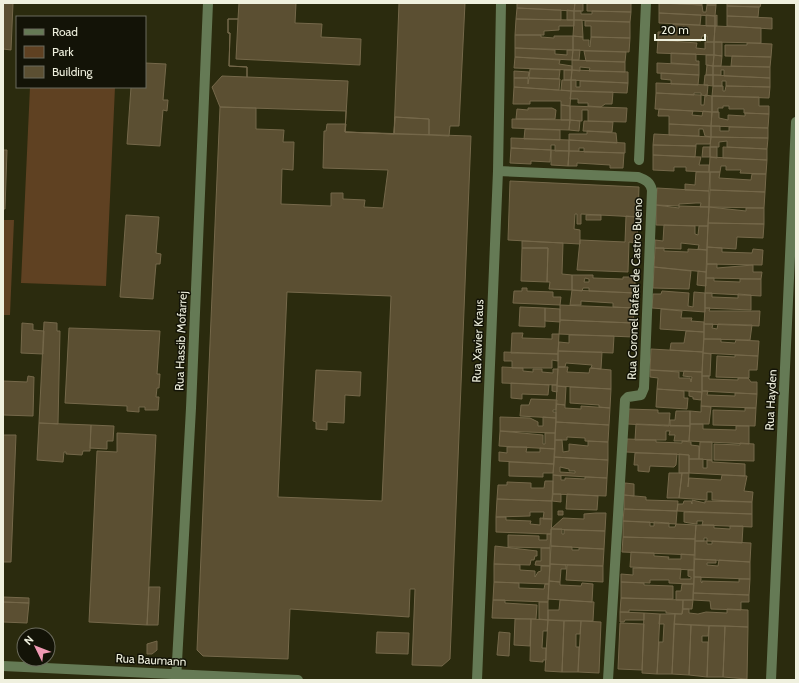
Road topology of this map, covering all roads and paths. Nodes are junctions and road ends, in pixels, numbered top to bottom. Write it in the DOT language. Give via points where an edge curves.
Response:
graph roads {
  1 [pos="208,3"];
  2 [pos="501,3"];
  3 [pos="646,3"];
  4 [pos="796,122"];
  5 [pos="639,160"];
  6 [pos="498,171"];
  7 [pos="3,666"];
  8 [pos="176,677"];
  9 [pos="298,680"];
  10 [pos="477,680"];
  11 [pos="608,680"];
  12 [pos="771,680"];
  1 -- 8 [label="street, Rua Hassib Mofarrej" via="191,408"];
  2 -- 6 [label="street, Rua Xavier Kraus"];
  3 -- 5 [label="street"];
  4 -- 12 [label="street, Rua Hayden"];
  6 -- 10 [label="street, Rua Xavier Kraus"];
  6 -- 11 [label="street, Rua Coronel Rafael de Castro Bueno" via="638,177 651,185 644,388 641,395 625,400"];
  7 -- 8 [label="street, Rua Baumann"];
  8 -- 9 [label="street, Rua Baumann"];
}
